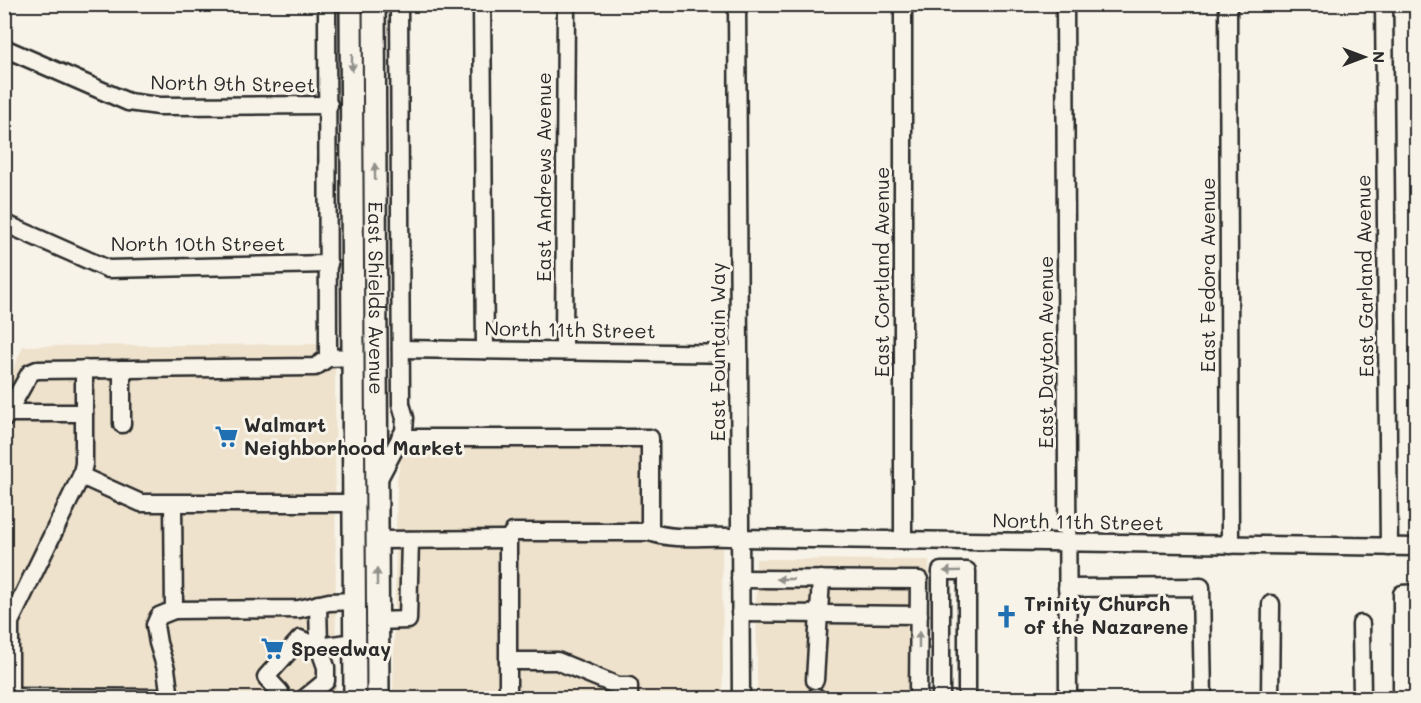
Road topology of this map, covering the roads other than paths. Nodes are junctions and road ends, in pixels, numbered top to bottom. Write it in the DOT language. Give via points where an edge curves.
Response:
graph roads {
  1 [pos="327,4"];
  2 [pos="351,4"];
  3 [pos="374,4"];
  4 [pos="399,4"];
  5 [pos="482,4"];
  6 [pos="566,4"];
  7 [pos="737,4"];
  8 [pos="903,4"];
  9 [pos="1065,4"];
  10 [pos="1228,4"];
  11 [pos="1384,4"];
  12 [pos="4,48"];
  13 [pos="329,105"];
  14 [pos="4,223"];
  15 [pos="329,264"];
  16 [pos="354,270"];
  17 [pos="401,350"];
  18 [pos="484,350"];
  19 [pos="564,350"];
  20 [pos="739,354"];
  21 [pos="353,357"];
  22 [pos="328,358"];
  23 [pos="84,369"];
  24 [pos="122,369"];
  25 [pos="84,413"];
  26 [pos="6,416"];
  27 [pos="122,424"];
  28 [pos="376,438"];
  29 [pos="400,438"];
  30 [pos="81,476"];
  31 [pos="376,482"];
  32 [pos="354,503"];
  33 [pos="173,504"];
  34 [pos="650,532"];
  35 [pos="740,538"];
  36 [pos="508,539"];
  37 [pos="377,540"];
  38 [pos="410,540"];
  39 [pos="903,540"];
  40 [pos="1067,543"];
  41 [pos="1230,545"];
  42 [pos="1389,547"];
  43 [pos="1416,547"];
  44 [pos="740,579"];
  45 [pos="821,579"];
  46 [pos="1067,588"];
  47 [pos="1416,593"];
  48 [pos="355,601"];
  49 [pos="318,604"];
  50 [pos="1271,604"];
  51 [pos="174,610"];
  52 [pos="740,613"];
  53 [pos="820,614"];
  54 [pos="919,615"];
  55 [pos="377,621"];
  56 [pos="1361,624"];
  57 [pos="355,642"];
  58 [pos="319,647"];
  59 [pos="508,661"];
  60 [pos="815,680"];
  61 [pos="284,696"];
  62 [pos="8,698"];
  63 [pos="170,698"];
  64 [pos="305,699"];
  65 [pos="355,699"];
  66 [pos="378,699"];
  67 [pos="508,699"];
  68 [pos="629,699"];
  69 [pos="741,699"];
  70 [pos="918,699"];
  71 [pos="941,699"];
  72 [pos="968,699"];
  73 [pos="1068,699"];
  74 [pos="1203,699"];
  75 [pos="1270,699"];
  76 [pos="1362,699"];
  77 [pos="1402,699"];
  1 -- 13 [label="street"];
  2 -- 16 [label="main road, East Shields Avenue, one-way"];
  28 -- 3 [label="main road, East Shields Avenue, one-way"];
  4 -- 17 [label="street"];
  5 -- 18 [label="street"];
  6 -- 19 [label="street, East Andrews Avenue"];
  7 -- 20 [label="street, East Fountain Way"];
  8 -- 39 [label="street, East Cortland Avenue"];
  9 -- 40 [label="street, East Dayton Avenue"];
  10 -- 41 [label="street, East Fedora Avenue"];
  11 -- 42 [label="street, East Garland Avenue"];
  12 -- 13 [label="street, North 9th Street" via="128,102 159,106"];
  13 -- 15 [label="street"];
  14 -- 15 [label="street, North 10th Street" via="108,269"];
  15 -- 22 [label="street"];
  16 -- 21 [label="main road, East Shields Avenue"];
  16 -- 28 [label="main road" via="360,272 366,284 366,379"];
  17 -- 18 [label="street, North 11th Street"];
  17 -- 29 [label="street" via="405,425"];
  18 -- 19 [label="street, North 11th Street"];
  19 -- 20 [label="street, North 11th Street"];
  20 -- 35 [label="street, East Fountain Way"];
  21 -- 22 [label="street"];
  21 -- 32 [label="main road, East Shields Avenue"];
  22 -- 24 [label="street" via="315,367"];
  23 -- 24 [label="street"];
  23 -- 25 [label="street"];
  23 -- 26 [label="street" via="30,372"];
  24 -- 27 [label="street"];
  25 -- 26 [label="street"];
  25 -- 30 [label="street"];
  28 -- 31 [label="main road, East Shields Avenue"];
  29 -- 31 [label="street"];
  29 -- 34 [label="street" via="650,438"];
  30 -- 33 [label="street" via="141,503"];
  30 -- 62 [label="street" via="10,622"];
  31 -- 37 [label="main road, East Shields Avenue"];
  32 -- 33 [label="street"];
  32 -- 37 [label="main road" via="364,512 367,533"];
  32 -- 48 [label="main road, East Shields Avenue"];
  33 -- 51 [label="street"];
  34 -- 35 [label="street, North 11th Street" via="662,536"];
  34 -- 36 [label="street, North 11th Street" via="513,532"];
  35 -- 39 [label="street, North 11th Street"];
  35 -- 44 [label="street, East Fountain Way"];
  36 -- 38 [label="street"];
  36 -- 59 [label="street"];
  37 -- 38 [label="street"];
  55 -- 37 [label="main road, East Shields Avenue, one-way"];
  38 -- 55 [label="street" via="408,620"];
  39 -- 40 [label="street, North 11th Street"];
  40 -- 41 [label="street, North 11th Street"];
  40 -- 46 [label="street, East Dayton Avenue"];
  41 -- 42 [label="street, North 11th Street"];
  42 -- 43 [label="street, North 11th Street"];
  45 -- 44 [label="street, one-way"];
  44 -- 52 [label="street, East Fountain Way"];
  45 -- 53 [label="street"];
  45 -- 54 [label="street" via="919,580"];
  46 -- 73 [label="street, East Dayton Avenue"];
  46 -- 74 [label="street" via="1201,587"];
  47 -- 77 [label="street" via="1402,594"];
  48 -- 49 [label="street"];
  48 -- 57 [label="main road, East Shields Avenue"];
  49 -- 51 [label="street" via="299,609"];
  49 -- 58 [label="street"];
  50 -- 75 [label="street"];
  51 -- 63 [label="street" via="159,616 154,625"];
  52 -- 53 [label="street"];
  52 -- 69 [label="street, East Fountain Way"];
  53 -- 54 [label="street"];
  53 -- 60 [label="street"];
  70 -- 54 [label="street, one-way"];
  55 -- 66 [label="main road, East Shields Avenue"];
  56 -- 76 [label="street"];
  57 -- 58 [label="street"];
  57 -- 65 [label="main road, East Shields Avenue"];
  58 -- 61 [label="street" via="300,639 266,677"];
  58 -- 64 [label="street" via="326,681"];
  59 -- 67 [label="street"];
  59 -- 68 [label="street" via="557,661 618,686 629,686"];
  62 -- 63 [label="street"];
  72 -- 71 [label="street, one-way" via="967,571 941,571"];
}
